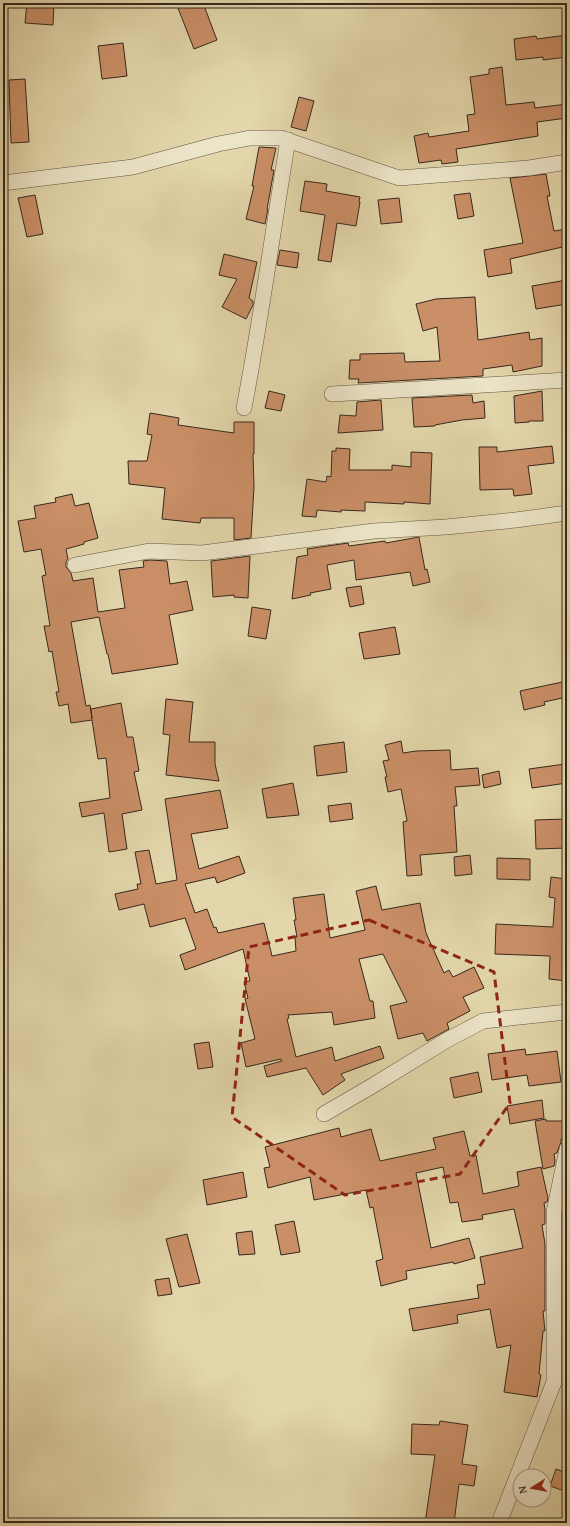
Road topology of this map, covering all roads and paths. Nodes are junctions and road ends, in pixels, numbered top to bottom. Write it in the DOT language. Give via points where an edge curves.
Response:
graph roads {
  1 [pos="288,140"];
  2 [pos="567,162"];
  3 [pos="3,184"];
  4 [pos="567,380"];
  5 [pos="332,394"];
  6 [pos="244,408"];
  7 [pos="567,512"];
  8 [pos="74,565"];
  9 [pos="567,1012"];
  10 [pos="324,1114"];
  11 [pos="567,1149"];
  12 [pos="499,1523"];
  1 -- 2 [label="street" via="399,178 529,168"];
  1 -- 3 [label="street" via="250,138 133,167"];
  1 -- 6 [label="street"];
  4 -- 5 [label="street"];
  7 -- 8 [label="street" via="446,527 374,531 202,553 149,551"];
  9 -- 10 [label="street" via="483,1021"];
  11 -- 12 [label="street" via="554,1212 554,1382"];
}
